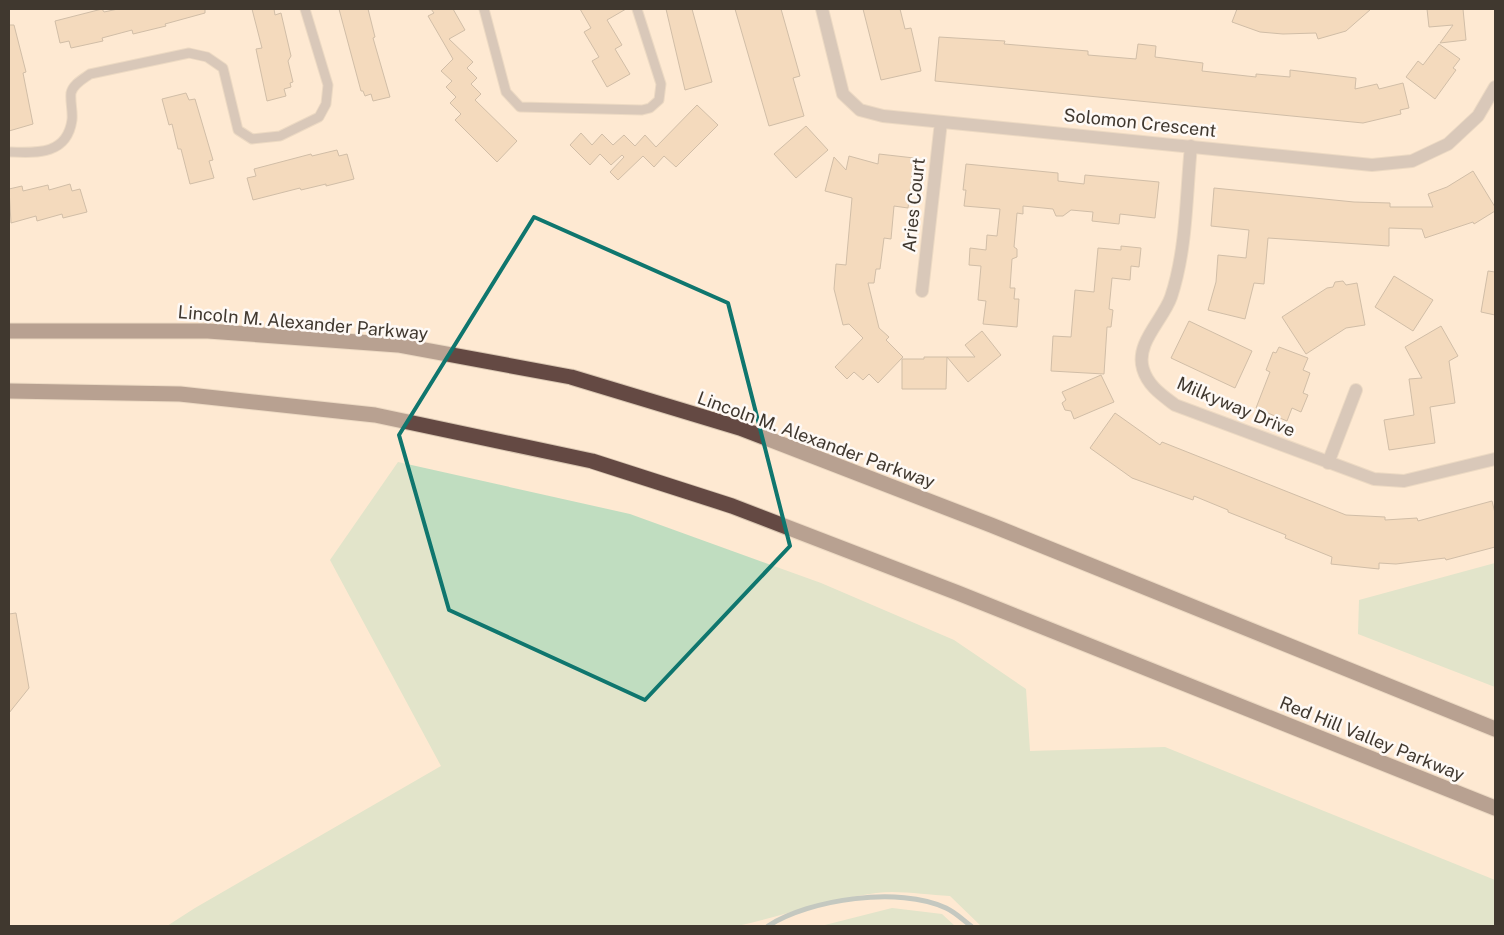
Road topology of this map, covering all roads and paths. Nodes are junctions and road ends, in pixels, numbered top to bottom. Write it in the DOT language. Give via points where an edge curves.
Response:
graph roads {
  1 [pos="305,9"];
  2 [pos="484,9"];
  3 [pos="637,9"];
  4 [pos="822,9"];
  5 [pos="1495,87"];
  6 [pos="941,122"];
  7 [pos="1190,146"];
  8 [pos="9,152"];
  9 [pos="922,291"];
  10 [pos="9,331"];
  11 [pos="1356,390"];
  12 [pos="9,391"];
  13 [pos="1495,459"];
  14 [pos="1328,464"];
  15 [pos="1495,729"];
  16 [pos="1495,808"];
  1 -- 8 [label="lane" via="328,85 326,104 319,117 280,136 252,139 238,130 222,68 207,57 190,53 90,74 77,82 71,92 72,118 69,135 64,142 41,153"];
  2 -- 3 [label="lane" via="506,92 520,107 642,110 659,100 661,84"];
  4 -- 6 [label="street, Solomon Crescent" via="844,94 860,110 883,116"];
  5 -- 7 [label="street, Solomon Crescent" via="1478,116 1448,144 1412,161 1372,165"];
  6 -- 7 [label="street, Solomon Crescent"];
  6 -- 9 [label="street, Aries Court"];
  7 -- 14 [label="street, Milkyway Drive" via="1180,262 1171,298 1144,345 1142,368 1154,389 1175,405"];
  10 -- 15 [label="highway, Lincoln M. Alexander Parkway" via="208,331 398,345 571,377 740,428 991,525"];
  11 -- 14 [label="street"];
  12 -- 16 [label="highway, Red Hill Valley Parkway" via="180,394 375,415 592,461 732,506"];
  13 -- 14 [label="street, Milkyway Drive" via="1404,481 1374,479"];
}
